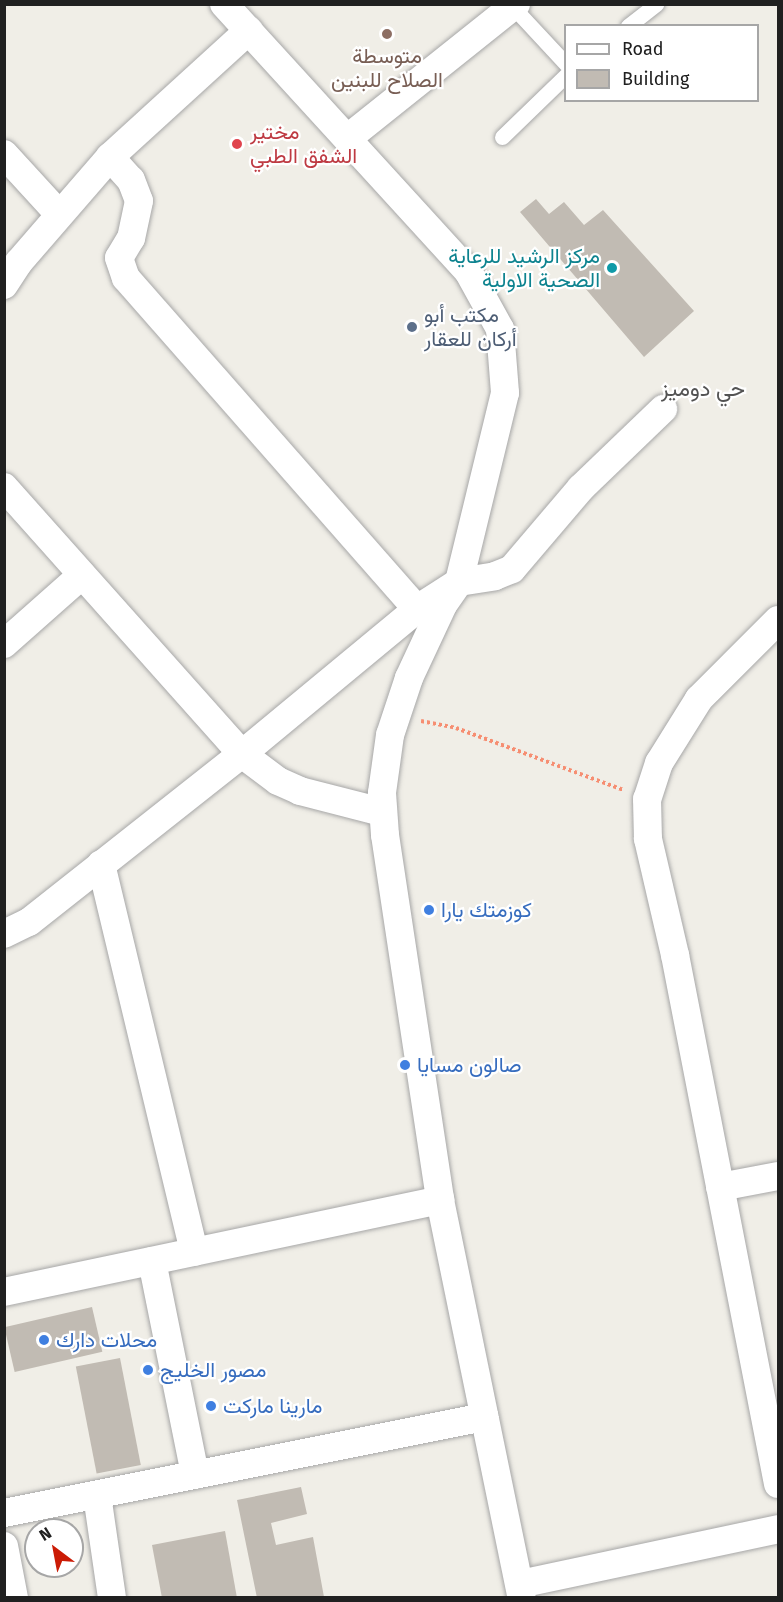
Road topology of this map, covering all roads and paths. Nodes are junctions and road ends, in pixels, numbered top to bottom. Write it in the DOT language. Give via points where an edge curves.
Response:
graph roads {
  1 [pos="224,4"];
  2 [pos="656,4"];
  3 [pos="514,6"];
  4 [pos="631,24"];
  5 [pos="249,30"];
  6 [pos="564,62"];
  7 [pos="564,77"];
  8 [pos="502,137"];
  9 [pos="348,138"];
  10 [pos="4,154"];
  11 [pos="110,157"];
  12 [pos="58,214"];
  13 [pos="4,285"];
  14 [pos="663,409"];
  15 [pos="4,487"];
  16 [pos="81,575"];
  17 [pos="459,582"];
  18 [pos="417,609"];
  19 [pos="778,622"];
  20 [pos="4,644"];
  21 [pos="396,716"];
  22 [pos="242,754"];
  23 [pos="647,799"];
  24 [pos="382,812"];
  25 [pos="101,864"];
  26 [pos="4,934"];
  27 [pos="778,1176"];
  28 [pos="720,1187"];
  29 [pos="440,1200"];
  30 [pos="194,1252"];
  31 [pos="152,1261"];
  32 [pos="4,1292"];
  33 [pos="485,1417"];
  34 [pos="195,1475"];
  35 [pos="778,1484"];
  36 [pos="97,1495"];
  37 [pos="4,1513"];
  38 [pos="778,1529"];
  39 [pos="4,1546"];
  40 [pos="521,1591"];
  41 [pos="14,1598"];
  42 [pos="112,1598"];
  1 -- 5 [label="street"];
  2 -- 4 [label="lane"];
  3 -- 6 [label="lane"];
  3 -- 9 [label="street"];
  5 -- 9 [label="street"];
  5 -- 11 [label="street"];
  7 -- 8 [label="lane"];
  9 -- 17 [label="street" via="468,271 500,329 505,393"];
  10 -- 12 [label="street"];
  11 -- 12 [label="street"];
  11 -- 18 [label="street" via="131,180 139,201 131,238 119,258 126,278"];
  12 -- 13 [label="street"];
  14 -- 17 [label="street" via="581,488 512,568 495,576"];
  15 -- 16 [label="street"];
  16 -- 20 [label="street"];
  16 -- 22 [label="street"];
  17 -- 18 [label="street"];
  17 -- 21 [label="street" via="425,641"];
  18 -- 22 [label="street"];
  19 -- 23 [label="street" via="699,699 659,763"];
  21 -- 23 [label="path" via="456,728"];
  21 -- 24 [label="street" via="386,754"];
  22 -- 24 [label="street" via="278,781 300,791"];
  22 -- 25 [label="street"];
  23 -- 28 [label="street" via="648,839"];
  24 -- 29 [label="street"];
  25 -- 26 [label="street" via="29,922"];
  25 -- 30 [label="street"];
  27 -- 28 [label="street"];
  28 -- 35 [label="street"];
  29 -- 30 [label="street"];
  29 -- 33 [label="street"];
  30 -- 31 [label="street"];
  31 -- 32 [label="street"];
  31 -- 34 [label="street"];
  33 -- 34 [label="street"];
  33 -- 40 [label="street"];
  34 -- 36 [label="street"];
  36 -- 37 [label="street"];
  36 -- 42 [label="street"];
  38 -- 40 [label="street"];
  39 -- 41 [label="street"];
}
